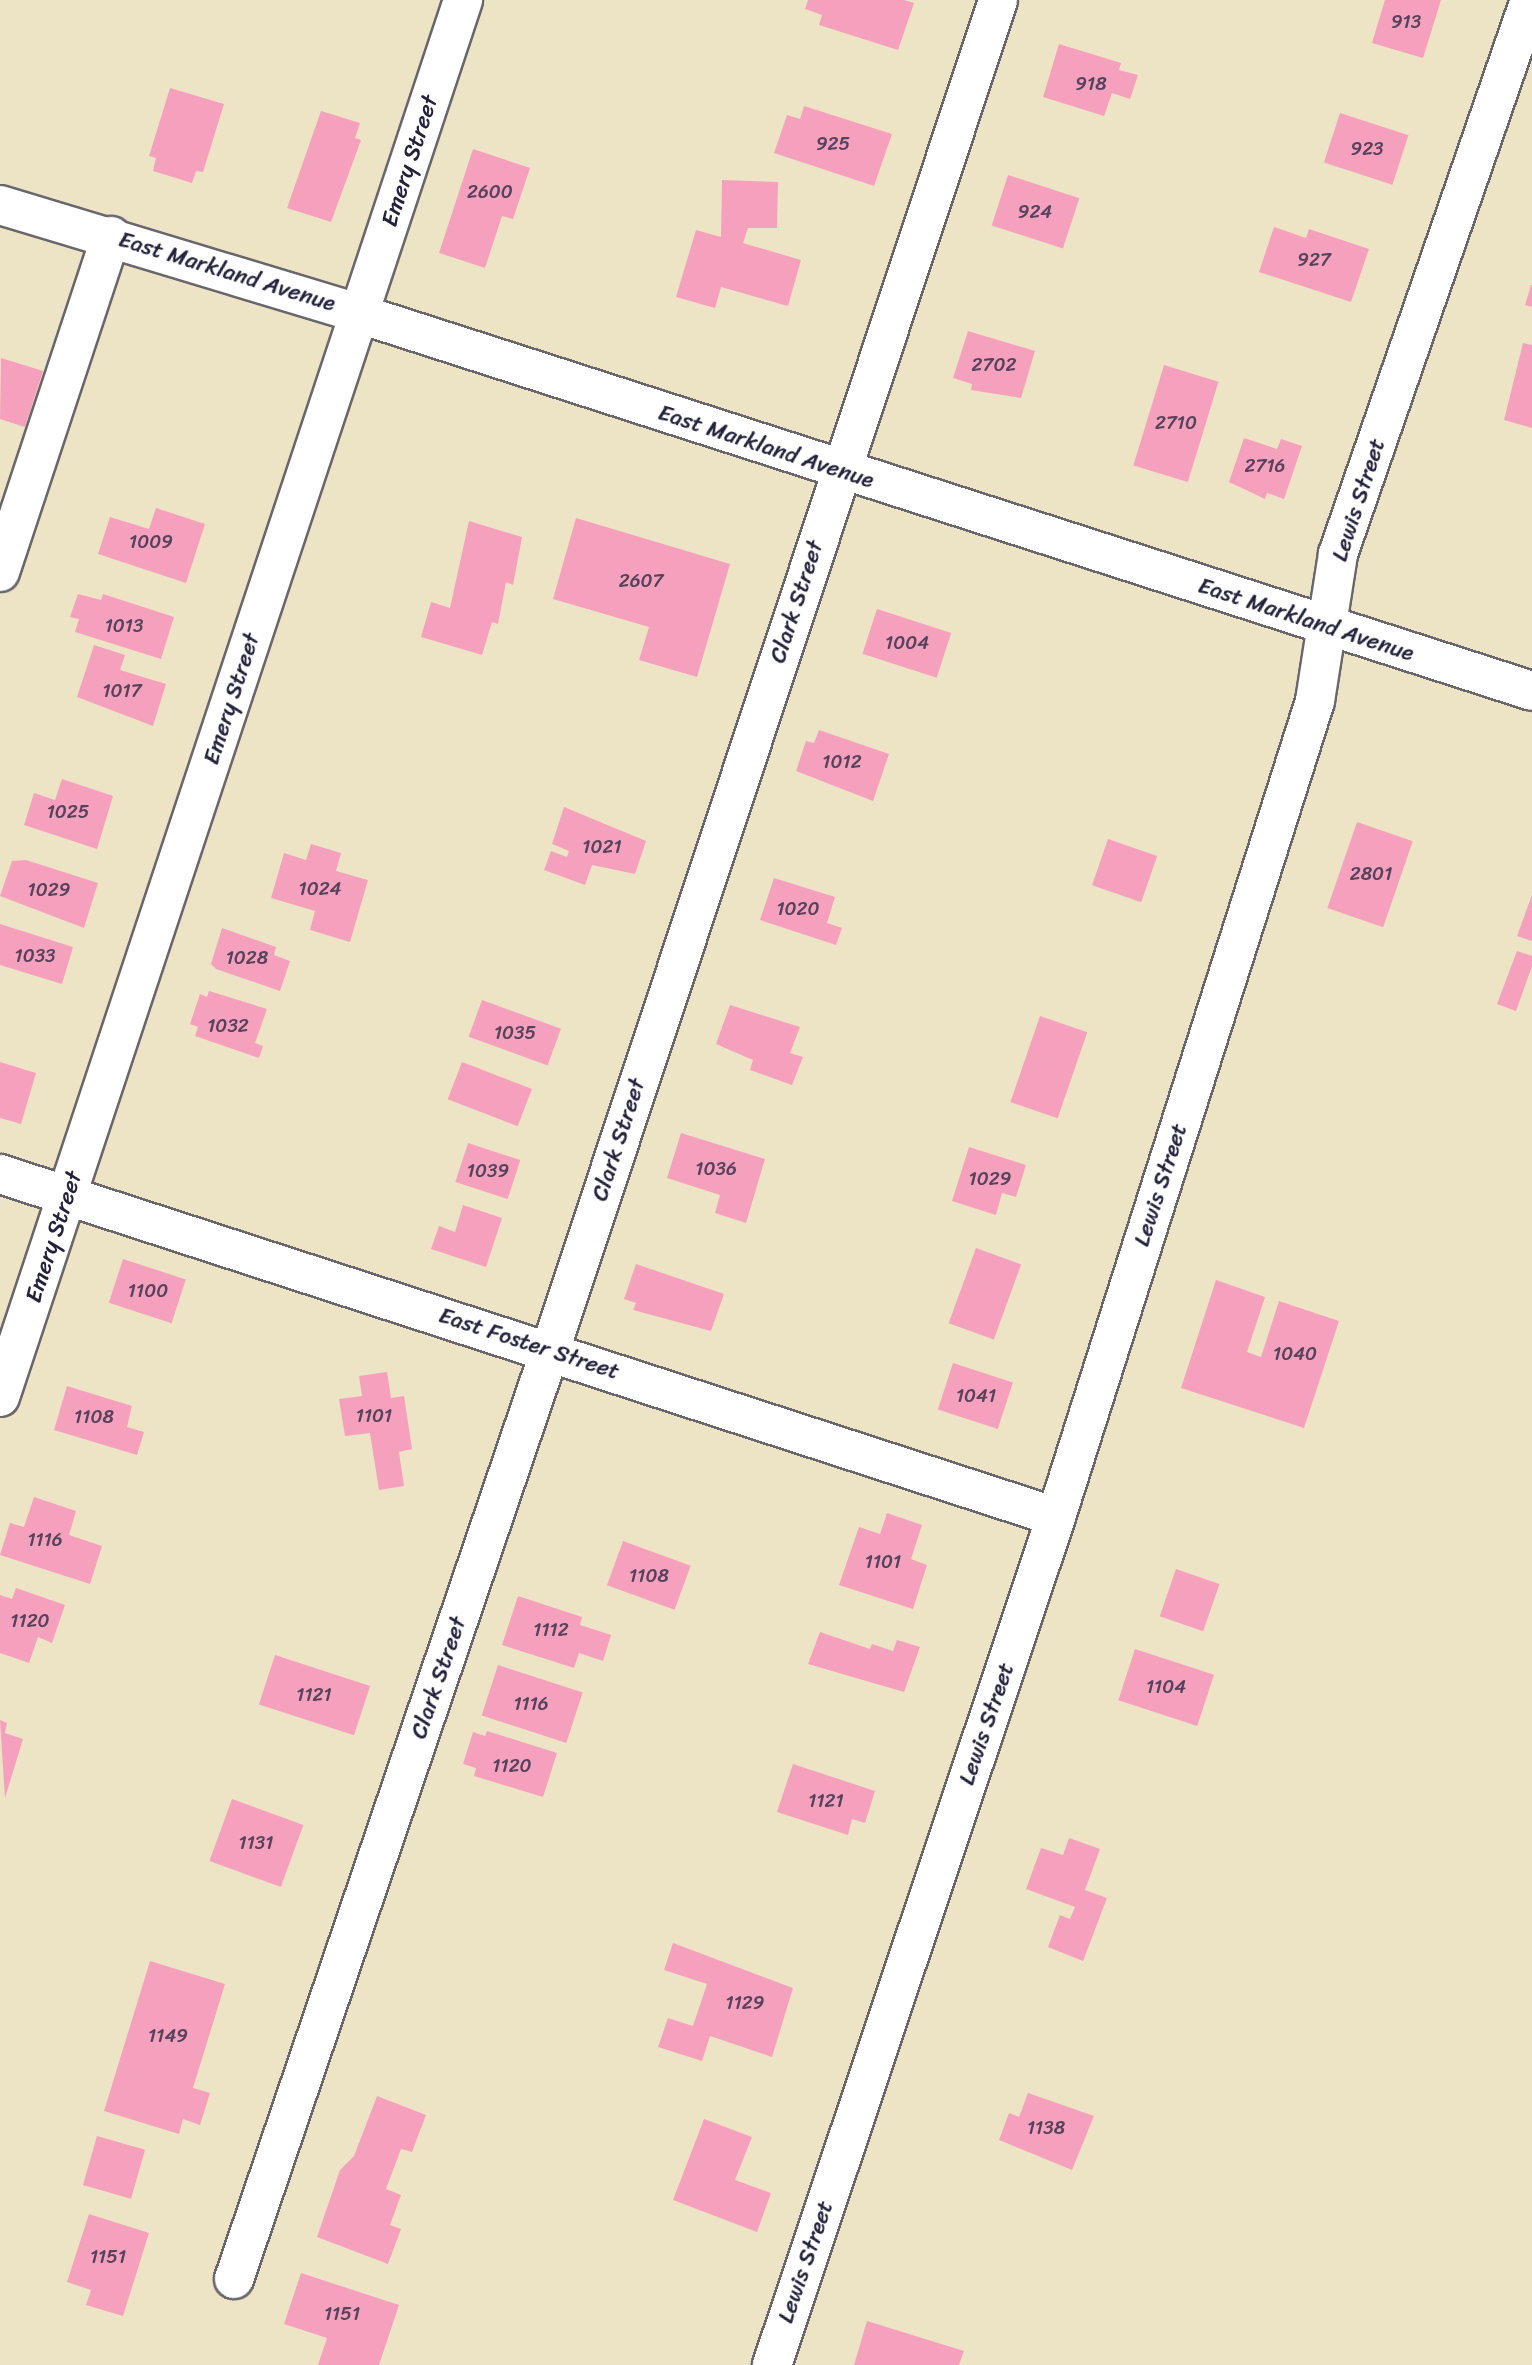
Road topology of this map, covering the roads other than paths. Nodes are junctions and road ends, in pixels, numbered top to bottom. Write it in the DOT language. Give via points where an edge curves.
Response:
graph roads {
  1 [pos="463,0"];
  2 [pos="998,0"];
  3 [pos="1530,0"];
  4 [pos="0,205"];
  5 [pos="111,236"];
  6 [pos="360,314"];
  7 [pos="840,471"];
  8 [pos="0,572"];
  9 [pos="1328,628"];
  10 [pos="1532,691"];
  11 [pos="0,1174"];
  12 [pos="67,1196"];
  13 [pos="550,1351"];
  14 [pos="0,1398"];
  15 [pos="1056,1517"];
  16 [pos="234,2278"];
  17 [pos="772,2365"];
  1 -- 6 [label="street, Emery Street"];
  2 -- 7 [label="street, Clark Street"];
  3 -- 9 [label="street, Lewis Street" via="1338,554"];
  4 -- 5 [label="street, East Markland Avenue"];
  5 -- 6 [label="street, East Markland Avenue"];
  5 -- 8 [label="street"];
  6 -- 7 [label="street, East Markland Avenue"];
  6 -- 12 [label="street, Emery Street"];
  7 -- 9 [label="street, East Markland Avenue"];
  7 -- 13 [label="street, Clark Street"];
  9 -- 10 [label="street, East Markland Avenue"];
  9 -- 15 [label="street, Lewis Street" via="1315,701"];
  11 -- 12 [label="street, East Foster Street"];
  12 -- 13 [label="street, East Foster Street"];
  12 -- 14 [label="street, Emery Street"];
  13 -- 15 [label="street, East Foster Street"];
  13 -- 16 [label="street, Clark Street"];
  15 -- 17 [label="street, Lewis Street"];
}
